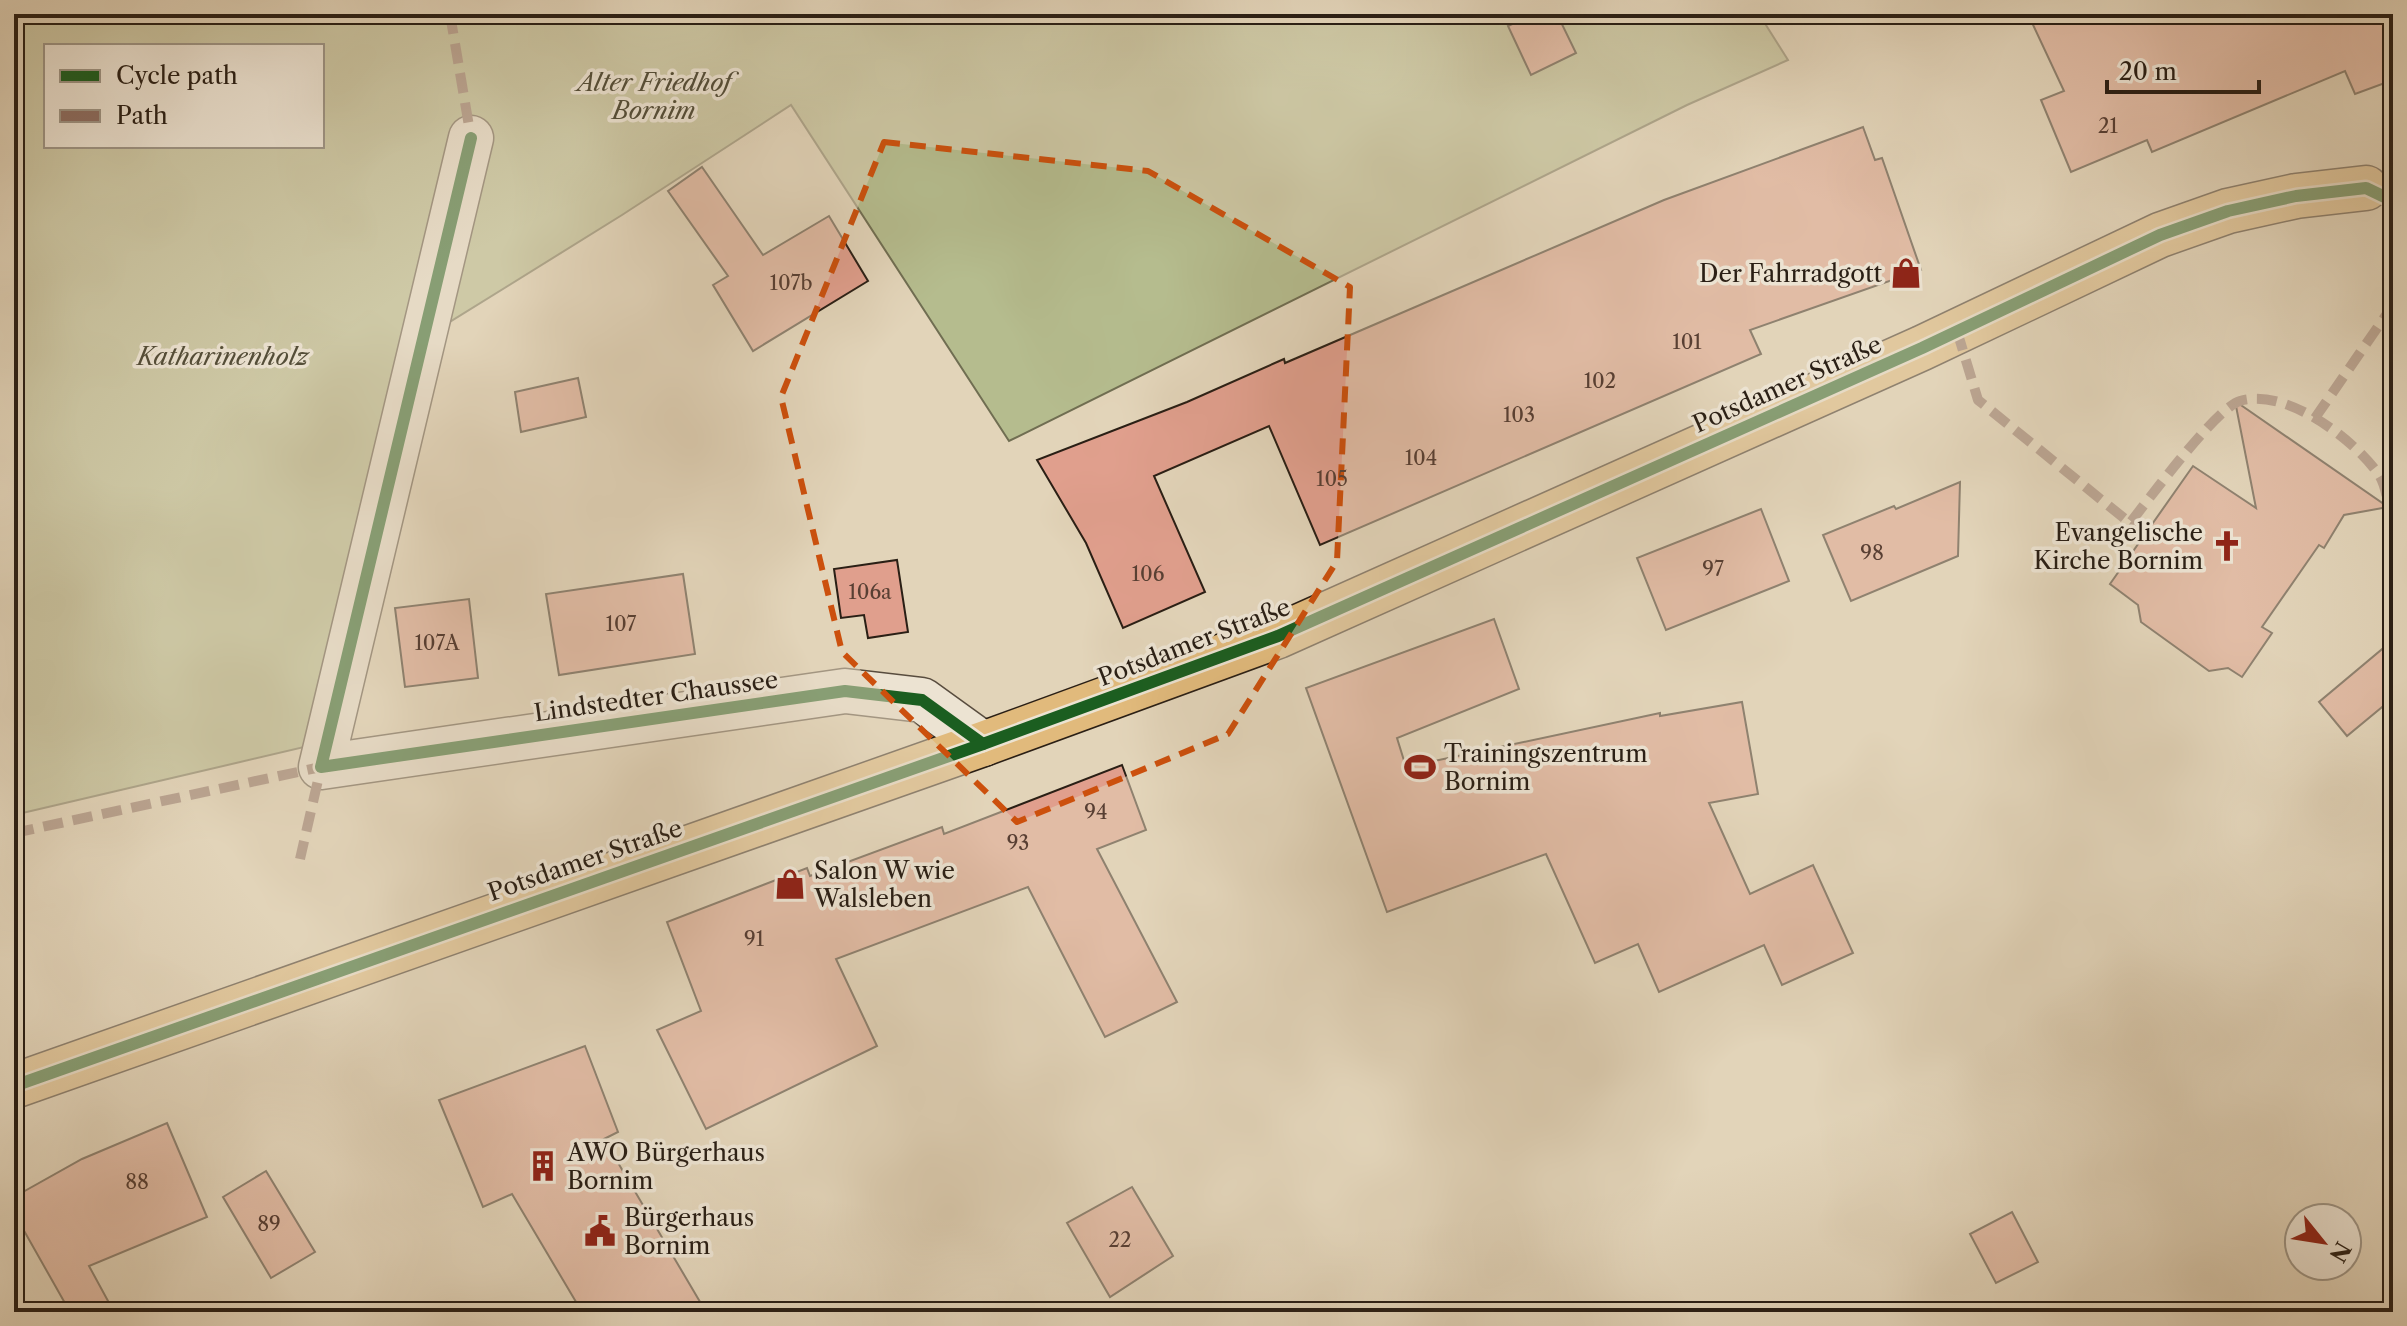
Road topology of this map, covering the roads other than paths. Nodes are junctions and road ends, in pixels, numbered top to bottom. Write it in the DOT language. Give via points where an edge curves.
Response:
graph roads {
  1 [pos="471,138"];
  2 [pos="2384,186"];
  3 [pos="983,744"];
  4 [pos="14,1086"];
  1 -- 3 [label="street, Lindstedter Chaussee" via="321,767 845,691 922,700"];
  2 -- 3 [label="main road, Potsdamer Straße" via="2241,208 2160,235 1922,348 1278,636"];
  3 -- 4 [label="main road, Potsdamer Straße"];
}
